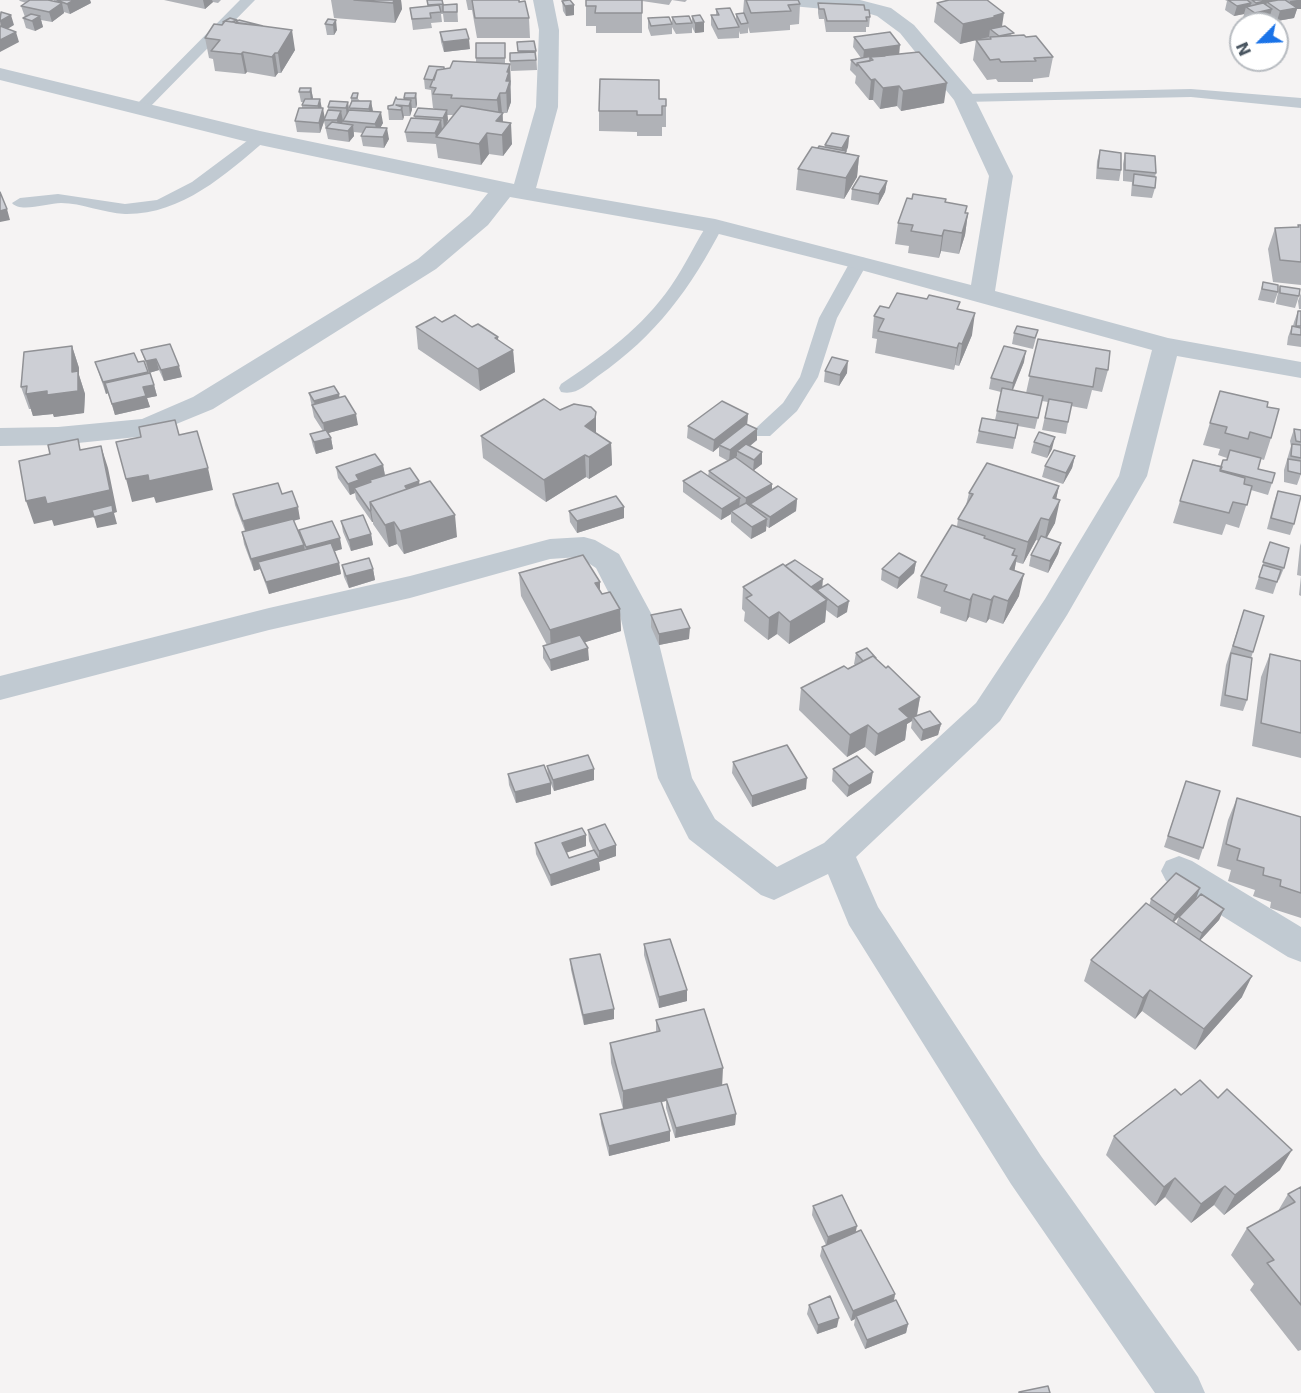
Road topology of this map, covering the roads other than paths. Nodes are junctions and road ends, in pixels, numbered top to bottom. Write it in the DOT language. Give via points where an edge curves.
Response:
graph roads {
  1 [pos="248,0"];
  2 [pos="543,0"];
  3 [pos="792,0"];
  4 [pos="874,4"];
  5 [pos="0,74"];
  6 [pos="964,98"];
  7 [pos="1301,103"];
  8 [pos="140,110"];
  9 [pos="260,138"];
  10 [pos="514,191"];
  11 [pos="20,203"];
  12 [pos="715,226"];
  13 [pos="859,262"];
  14 [pos="982,296"];
  15 [pos="1166,346"];
  16 [pos="1301,370"];
  17 [pos="568,388"];
  18 [pos="763,432"];
  19 [pos="0,438"];
  20 [pos="0,688"];
  21 [pos="837,853"];
  22 [pos="1179,871"];
  23 [pos="1301,946"];
  24 [pos="1182,1393"];
  1 -- 8 [label="lane"];
  2 -- 10 [label="street" via="549,30 548,108"];
  3 -- 4 [label="street"];
  4 -- 6 [label="street" via="907,29"];
  5 -- 8 [label="street"];
  6 -- 7 [label="lane" via="1191,93"];
  6 -- 14 [label="street" via="1001,176"];
  8 -- 9 [label="street"];
  9 -- 10 [label="street"];
  9 -- 11 [label="lane" via="217,173 176,198 147,207 125,209 68,199"];
  10 -- 12 [label="street"];
  10 -- 19 [label="street" via="427,264 203,403 147,427"];
  12 -- 13 [label="street"];
  12 -- 17 [label="lane" via="665,308 625,347"];
  13 -- 14 [label="street"];
  13 -- 18 [label="lane" via="828,318 809,377 790,407"];
  14 -- 15 [label="street"];
  15 -- 16 [label="street"];
  15 -- 21 [label="street" via="1133,476 1056,607 987,712"];
  20 -- 21 [label="street" via="550,549 584,547 608,561 636,615 675,778 702,829 774,885"];
  21 -- 24 [label="street" via="862,914 1026,1170"];
  22 -- 23 [label="street"];
}
